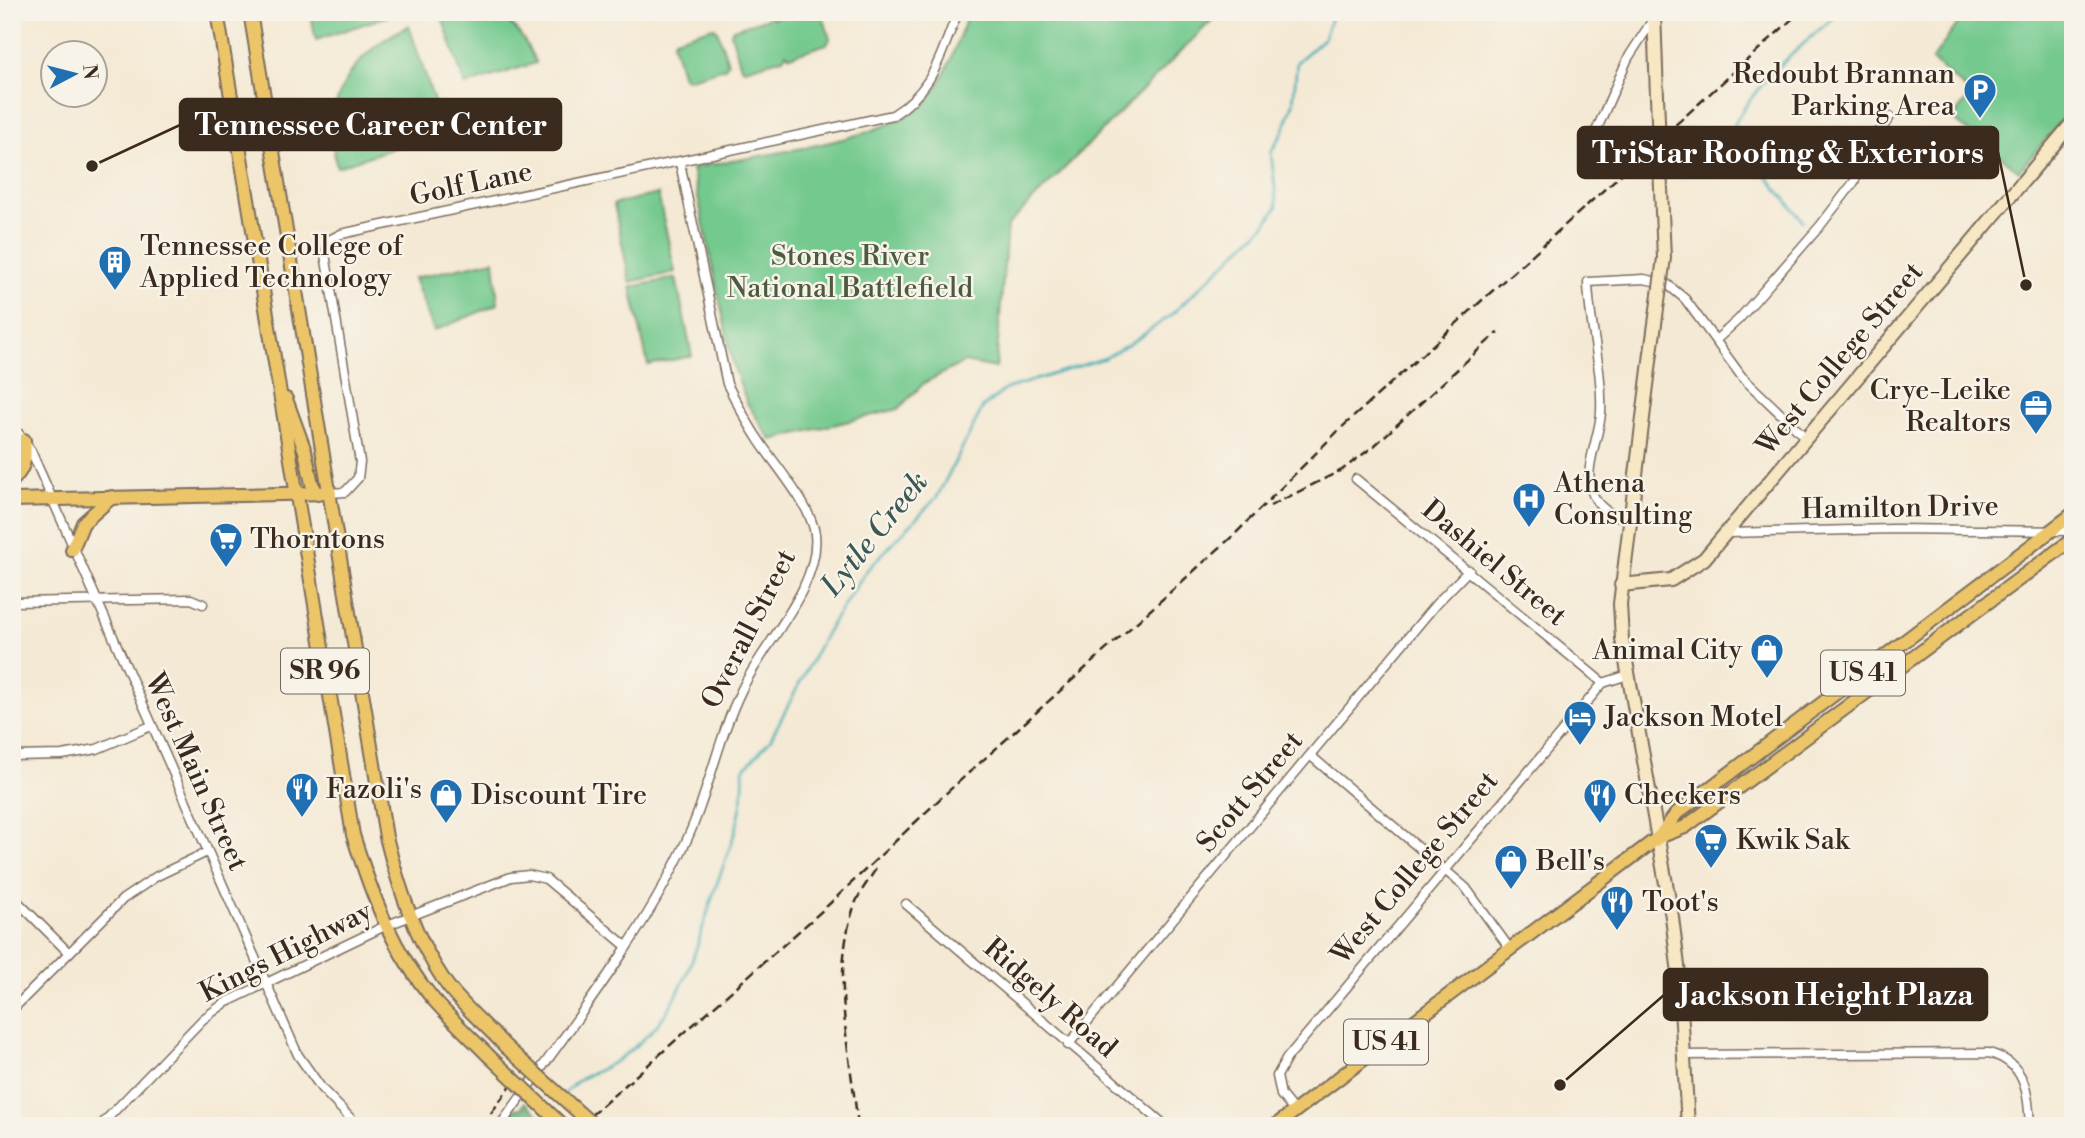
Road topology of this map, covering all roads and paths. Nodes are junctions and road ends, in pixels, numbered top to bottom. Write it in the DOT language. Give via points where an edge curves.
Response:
graph roads {
  1 [pos="216,12"];
  2 [pos="250,12"];
  3 [pos="958,12"];
  4 [pos="1654,15"];
  5 [pos="1890,117"];
  6 [pos="2072,123"];
  7 [pos="1593,138"];
  8 [pos="680,163"];
  9 [pos="1716,340"];
  10 [pos="275,369"];
  11 [pos="12,424"];
  12 [pos="1805,437"];
  13 [pos="23,440"];
  14 [pos="1356,479"];
  15 [pos="12,481"];
  16 [pos="324,493"];
  17 [pos="296,495"];
  18 [pos="113,498"];
  19 [pos="12,500"];
  20 [pos="52,500"];
  21 [pos="2073,514"];
  22 [pos="1629,520"];
  23 [pos="2073,531"];
  24 [pos="2050,532"];
  25 [pos="1728,533"];
  26 [pos="2073,539"];
  27 [pos="72,550"];
  28 [pos="1469,570"];
  29 [pos="1621,585"];
  30 [pos="94,600"];
  31 [pos="12,602"];
  32 [pos="204,604"];
  33 [pos="1936,618"];
  34 [pos="1946,634"];
  35 [pos="1875,664"];
  36 [pos="1628,675"];
  37 [pos="1886,678"];
  38 [pos="1603,683"];
  39 [pos="151,726"];
  40 [pos="1311,755"];
  41 [pos="12,756"];
  42 [pos="1659,837"];
  43 [pos="207,852"];
  44 [pos="1446,870"];
  45 [pos="12,896"];
  46 [pos="906,904"];
  47 [pos="411,916"];
  48 [pos="385,926"];
  49 [pos="626,946"];
  50 [pos="1510,949"];
  51 [pos="68,952"];
  52 [pos="266,984"];
  53 [pos="12,1010"];
  54 [pos="1068,1045"];
  55 [pos="1684,1055"];
  56 [pos="1294,1111"];
  57 [pos="100,1126"];
  58 [pos="358,1126"];
  59 [pos="500,1126"];
  60 [pos="564,1126"];
  61 [pos="594,1126"];
  62 [pos="1166,1126"];
  63 [pos="1275,1126"];
  64 [pos="1688,1126"];
  65 [pos="2030,1126"];
  1 -- 10 [label="main road, SR 96"];
  2 -- 16 [label="main road, SR 96"];
  3 -- 8 [label="street, Golf Lane" via="932,77 915,102 893,115"];
  4 -- 7 [label="street" via="1628,58"];
  4 -- 22 [label="main road, bridge" via="1664,258"];
  5 -- 9 [label="street" via="1870,144 1854,182 1820,226 1740,319"];
  6 -- 12 [label="main road, West College Street"];
  8 -- 16 [label="street, Golf Lane" via="331,239 325,254 360,462 358,478 345,492"];
  8 -- 49 [label="street, Overall Street" via="727,384 807,513 816,555 806,582 743,686 722,732 684,846"];
  9 -- 12 [label="street" via="1742,377"];
  9 -- 22 [label="street" via="1685,299 1667,284 1644,279 1588,282 1601,399 1589,474 1591,491 1598,506"];
  10 -- 16 [label="main road"];
  10 -- 17 [label="main road, SR 96"];
  11 -- 13 [label="street, West Main Street"];
  12 -- 25 [label="main road, West College Street"];
  13 -- 15 [label="main road" via="23,470"];
  13 -- 20 [label="street, West Main Street"];
  14 -- 28 [label="street, Dashiel Street"];
  16 -- 17 [label="main road"];
  16 -- 47 [label="main road, SR 96" via="386,837"];
  17 -- 18 [label="main road"];
  17 -- 48 [label="main road, SR 96" via="353,835"];
  18 -- 20 [label="main road"];
  18 -- 27 [label="main road" via="83,523"];
  19 -- 20 [label="main road"];
  20 -- 27 [label="street, West Main Street"];
  21 -- 24 [label="main road, US 41"];
  22 -- 29 [label="main road"];
  23 -- 24 [label="street, Hamilton Drive"];
  24 -- 25 [label="street, Hamilton Drive"];
  24 -- 33 [label="main road, US 41"];
  25 -- 29 [label="main road, West College Street" via="1687,572 1671,579"];
  26 -- 34 [label="main road, US 41"];
  27 -- 30 [label="street, West Main Street"];
  28 -- 38 [label="street, Dashiel Street"];
  28 -- 40 [label="street, Scott Street"];
  29 -- 36 [label="main road"];
  30 -- 31 [label="street"];
  30 -- 32 [label="street" via="191,599"];
  30 -- 39 [label="street, West Main Street"];
  33 -- 34 [label="main road"];
  33 -- 35 [label="main road, US 41"];
  34 -- 37 [label="main road, US 41"];
  35 -- 37 [label="main road"];
  35 -- 42 [label="main road, US 41" via="1677,813"];
  36 -- 38 [label="street"];
  36 -- 42 [label="main road"];
  37 -- 42 [label="main road, US 41" via="1685,827"];
  38 -- 44 [label="street, West College Street"];
  39 -- 41 [label="street" via="97,749"];
  39 -- 43 [label="street, West Main Street"];
  40 -- 44 [label="street"];
  40 -- 54 [label="street, Scott Street"];
  42 -- 50 [label="main road, US 41"];
  42 -- 55 [label="main road" via="1679,975"];
  43 -- 51 [label="street" via="123,899"];
  43 -- 52 [label="street, West Main Street"];
  44 -- 50 [label="street" via="1466,888"];
  44 -- 56 [label="street, West College Street" via="1287,1058 1277,1076 1281,1095"];
  45 -- 51 [label="street"];
  46 -- 54 [label="street, Ridgely Road"];
  47 -- 48 [label="street, Kings Highway"];
  47 -- 49 [label="street, Kings Highway" via="511,877 529,875 546,879"];
  47 -- 61 [label="main road, SR 96, bridge" via="447,984 505,1046"];
  48 -- 52 [label="street, Kings Highway"];
  48 -- 60 [label="main road, SR 96, bridge" via="434,1000"];
  49 -- 59 [label="street, Overall Street"];
  50 -- 56 [label="main road, US 41"];
  51 -- 53 [label="street"];
  52 -- 57 [label="street, Kings Highway" via="203,1019"];
  52 -- 58 [label="street, West Main Street" via="298,1055 322,1089"];
  54 -- 62 [label="street, Ridgely Road"];
  55 -- 64 [label="main road"];
  55 -- 65 [label="street" via="1989,1053 2004,1057 2022,1074"];
  56 -- 63 [label="main road, US 41"];
}
